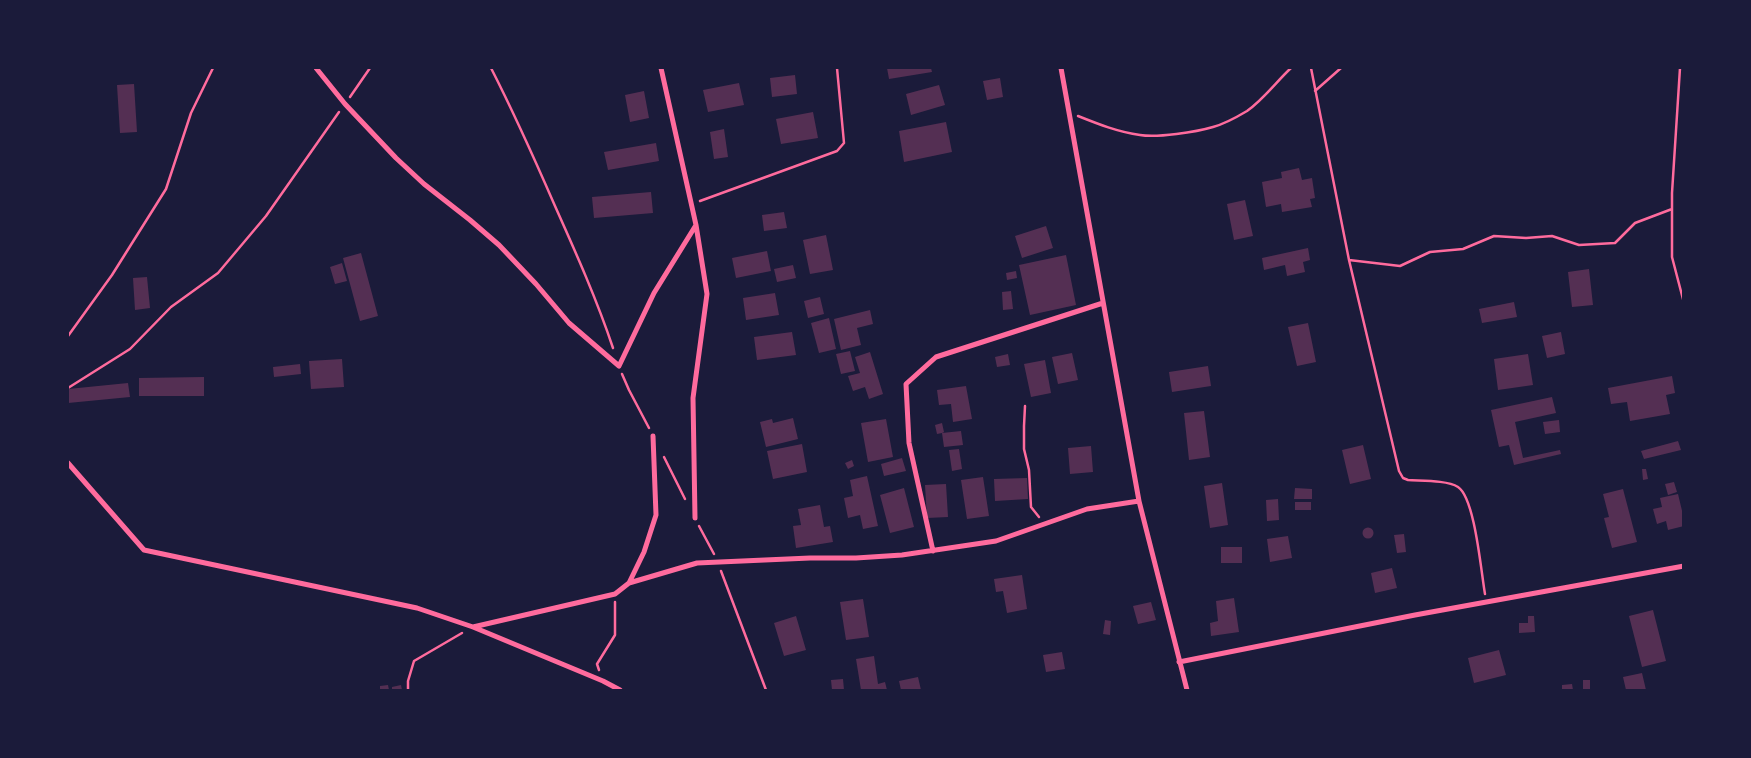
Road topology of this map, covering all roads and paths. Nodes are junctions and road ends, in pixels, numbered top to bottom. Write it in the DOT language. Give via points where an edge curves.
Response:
graph roads {
  1 [pos="212,68"];
  2 [pos="316,68"];
  3 [pos="370,68"];
  4 [pos="491,68"];
  5 [pos="661,68"];
  6 [pos="837,68"];
  7 [pos="1061,68"];
  8 [pos="1291,68"];
  9 [pos="1311,68"];
  10 [pos="1341,68"];
  11 [pos="1680,68"];
  12 [pos="1315,91"];
  13 [pos="345,104"];
  14 [pos="1069,114"];
  15 [pos="692,204"];
  16 [pos="1672,209"];
  17 [pos="696,225"];
  18 [pos="1349,260"];
  19 [pos="1103,303"];
  20 [pos="1684,303"];
  21 [pos="68,336"];
  22 [pos="619,366"];
  23 [pos="68,388"];
  24 [pos="1025,406"];
  25 [pos="653,436"];
  26 [pos="661,452"];
  27 [pos="68,463"];
  28 [pos="687,501"];
  29 [pos="1140,501"];
  30 [pos="695,518"];
  31 [pos="1055,520"];
  32 [pos="933,550"];
  33 [pos="718,562"];
  34 [pos="1684,566"];
  35 [pos="629,583"];
  36 [pos="615,594"];
  37 [pos="1486,603"];
  38 [pos="473,627"];
  39 [pos="1179,662"];
  40 [pos="603,681"];
  41 [pos="408,690"];
  42 [pos="620,690"];
  43 [pos="766,690"];
  44 [pos="1187,690"];
  1 -- 21 [label="path" via="191,113 166,189"];
  2 -- 13 [label="street"];
  3 -- 13 [label="path"];
  4 -- 22 [label="path" via="510,104 601,312"];
  5 -- 15 [label="street"];
  6 -- 15 [label="path" via="844,143 841,149"];
  7 -- 14 [label="street"];
  8 -- 14 [label="path" via="1248,110 1212,128 1142,136"];
  9 -- 12 [label="path"];
  10 -- 12 [label="path"];
  11 -- 16 [label="path"];
  12 -- 18 [label="path"];
  13 -- 22 [label="street" via="424,184 499,245 569,323"];
  13 -- 23 [label="path" via="266,216 218,274 172,307 130,349"];
  14 -- 19 [label="street"];
  15 -- 17 [label="street"];
  16 -- 18 [label="path" via="1635,223 1615,243 1579,245 1552,236 1494,236 1463,249 1430,252 1400,266"];
  16 -- 20 [label="path" via="1672,257"];
  17 -- 22 [label="street" via="654,293"];
  17 -- 30 [label="street" via="707,294 693,398"];
  18 -- 37 [label="path" via="1399,471 1408,480 1451,483 1465,494 1472,513"];
  19 -- 29 [label="street"];
  19 -- 32 [label="street" via="936,357 906,384 908,443"];
  22 -- 25 [label="path"];
  24 -- 31 [label="path" via="1024,449 1032,508 1038,516"];
  25 -- 35 [label="street" via="656,515 644,552"];
  26 -- 28 [label="path"];
  27 -- 38 [label="street" via="144,550 417,608"];
  29 -- 31 [label="street" via="1087,509"];
  29 -- 39 [label="street"];
  30 -- 33 [label="path"];
  31 -- 32 [label="street" via="996,541"];
  32 -- 33 [label="street" via="856,558"];
  33 -- 35 [label="street" via="697,563"];
  33 -- 43 [label="path"];
  34 -- 37 [label="street"];
  35 -- 36 [label="street"];
  36 -- 38 [label="street"];
  36 -- 40 [label="path" via="615,635 597,664"];
  37 -- 39 [label="street"];
  38 -- 40 [label="street"];
  38 -- 41 [label="path" via="414,661"];
  39 -- 44 [label="street"];
  40 -- 42 [label="street"];
}
